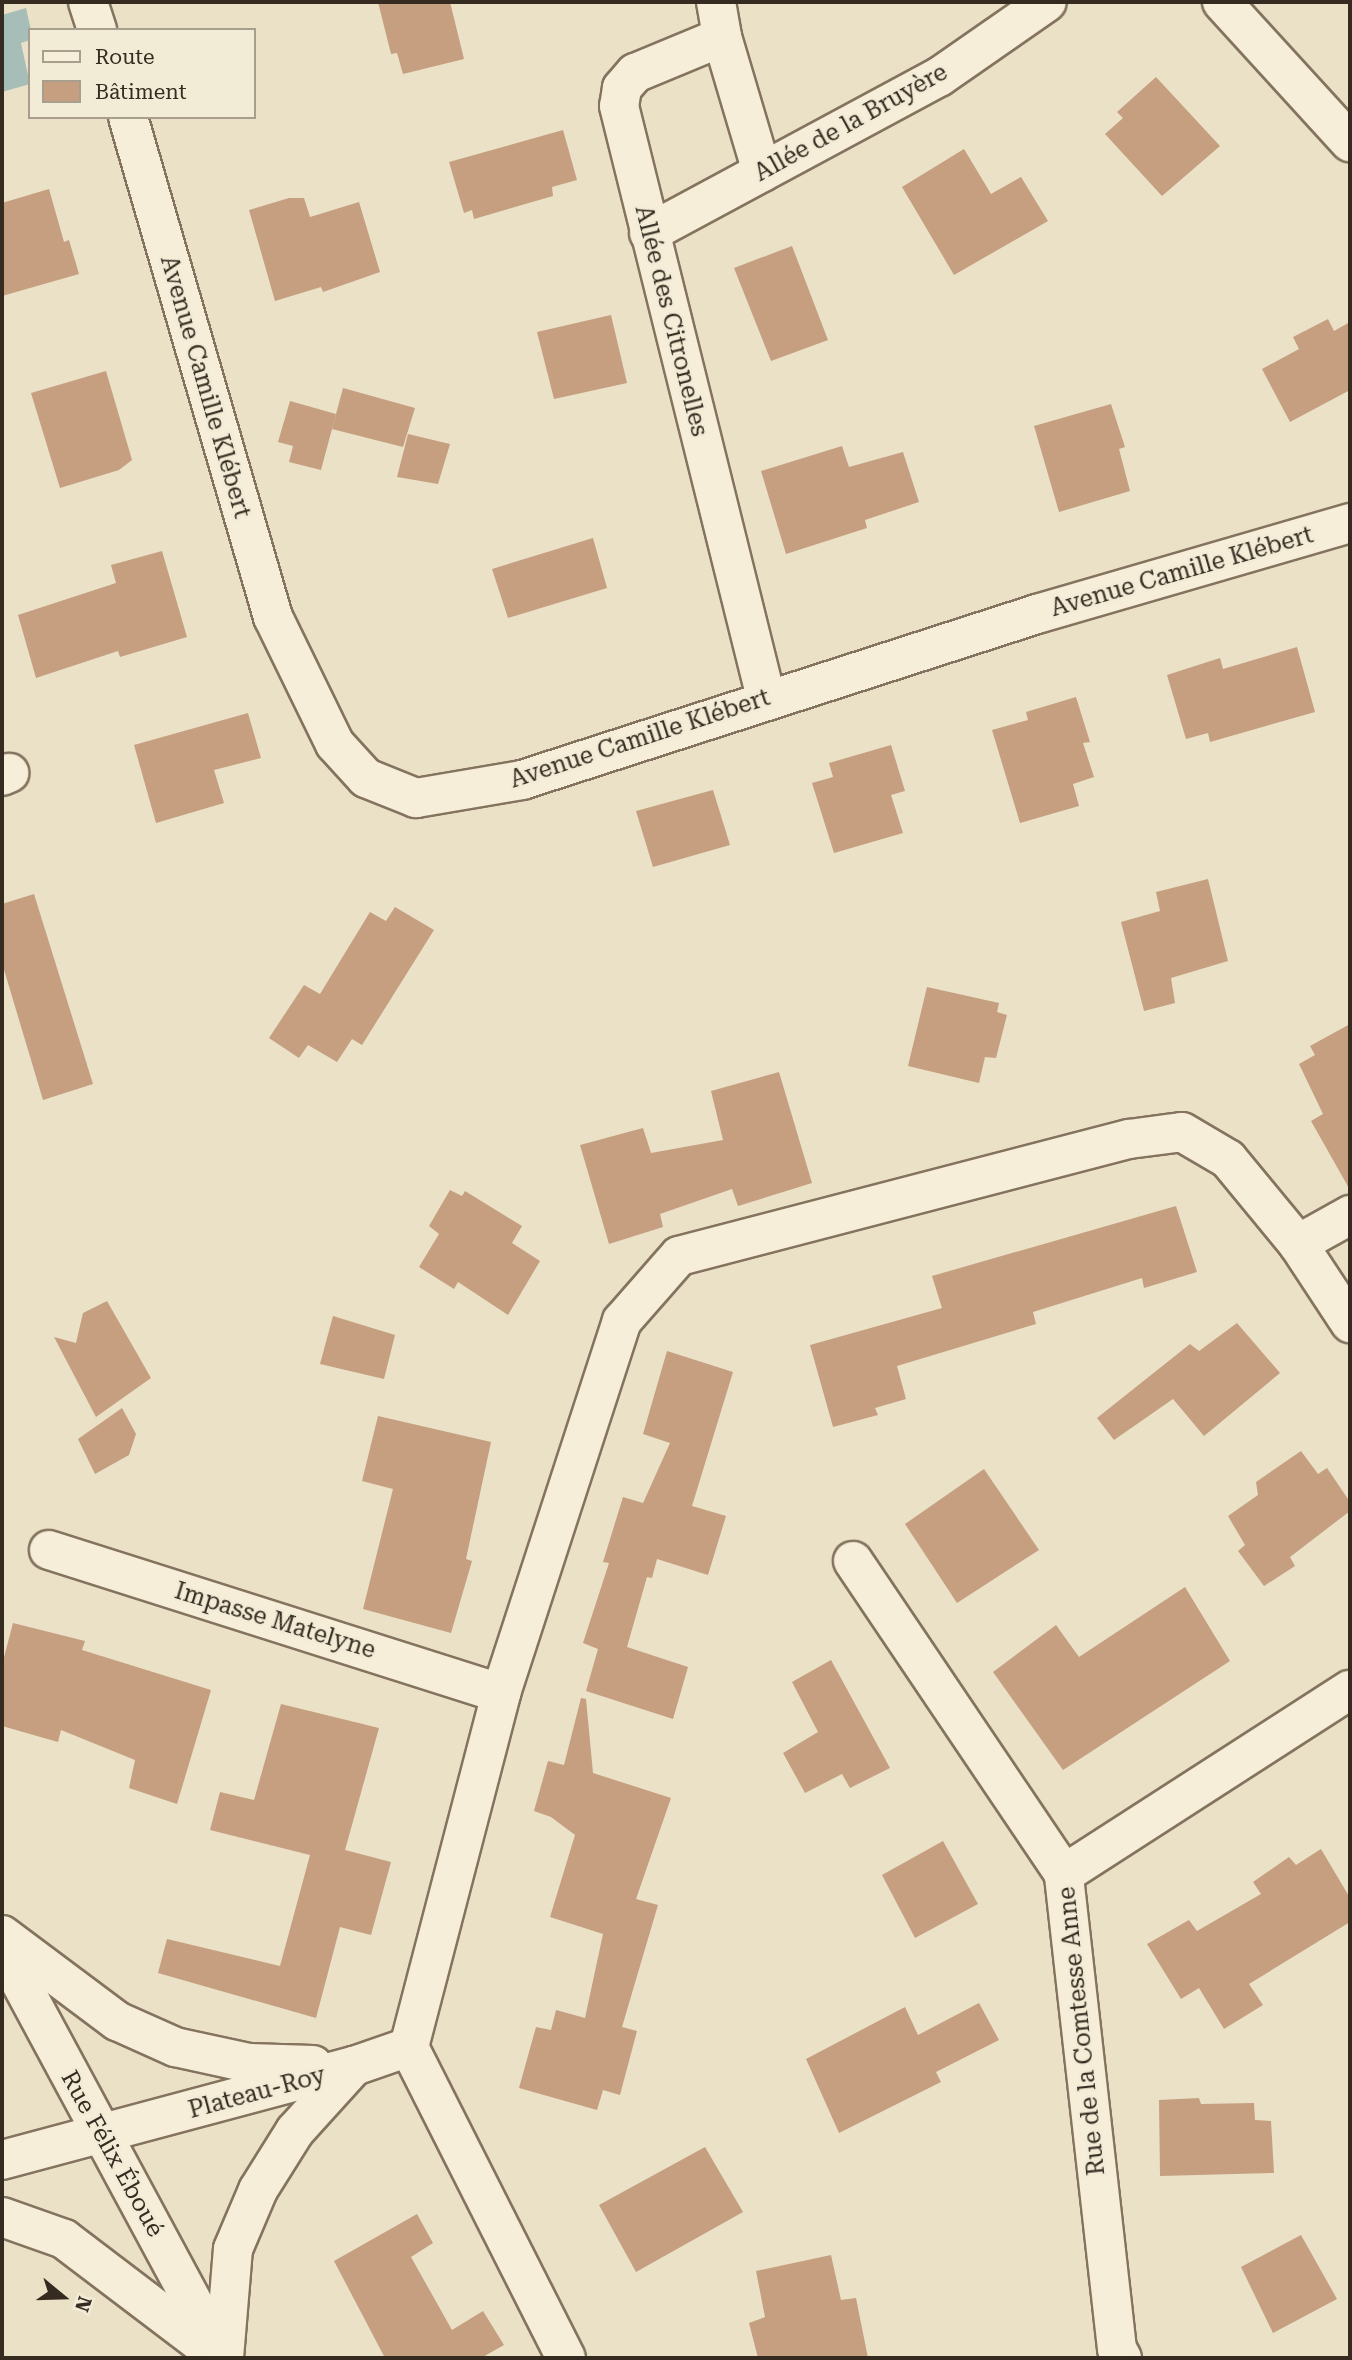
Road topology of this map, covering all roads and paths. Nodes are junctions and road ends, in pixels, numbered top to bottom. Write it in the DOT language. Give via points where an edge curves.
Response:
graph roads {
  1 [pos="88,2"];
  2 [pos="114,2"];
  3 [pos="1047,2"];
  4 [pos="1222,2"];
  5 [pos="719,20"];
  6 [pos="96,28"];
  7 [pos="107,28"];
  8 [pos="129,119"];
  9 [pos="1350,142"];
  10 [pos="762,172"];
  11 [pos="649,233"];
  12 [pos="1350,523"];
  13 [pos="766,698"];
  14 [pos="1350,1216"];
  15 [pos="1298,1244"];
  16 [pos="1350,1323"];
  17 [pos="49,1550"];
  18 [pos="853,1561"];
  19 [pos="1350,1690"];
  20 [pos="501,1692"];
  21 [pos="1065,1874"];
  22 [pos="2,1935"];
  23 [pos="2,1948"];
  24 [pos="409,2047"];
  25 [pos="354,2066"];
  26 [pos="103,2135"];
  27 [pos="2,2160"];
  28 [pos="2,2217"];
  29 [pos="1117,2355"];
  30 [pos="223,2358"];
  31 [pos="566,2358"];
  1 -- 6 [label="street"];
  2 -- 7 [label="street"];
  3 -- 10 [label="street, Allée de la Bruyère" via="939,77"];
  4 -- 9 [label="street"];
  5 -- 10 [label="street"];
  5 -- 11 [label="street, Allée des Citronelles" via="635,73 622,88 619,106"];
  8 -- 13 [label="street, Avenue Camille Klébert" via="273,617 335,744 366,778 416,799 522,780"];
  10 -- 11 [label="street, Allée de la Bruyère"];
  11 -- 13 [label="street, Allée des Citronelles"];
  12 -- 13 [label="street, Avenue Camille Klébert"];
  14 -- 15 [label="street"];
  15 -- 16 [label="street"];
  15 -- 20 [label="street" via="1228,1159 1182,1132 1129,1139 679,1256 621,1321"];
  17 -- 20 [label="street, Impasse Matelyne"];
  18 -- 21 [label="street"];
  19 -- 21 [label="street, Rue de la Comtesse Anne"];
  20 -- 24 [label="street"];
  21 -- 29 [label="street, Rue de la Comtesse Anne"];
  22 -- 25 [label="street" via="117,2021 175,2048 249,2063"];
  23 -- 26 [label="street, Rue Félix Éboué"];
  24 -- 25 [label="street, Plateau-Roy"];
  24 -- 31 [label="street"];
  25 -- 26 [label="street, Plateau-Roy"];
  25 -- 30 [label="street" via="295,2131 258,2190 233,2249"];
  26 -- 27 [label="street, Plateau-Roy"];
  26 -- 30 [label="street, Rue Félix Éboué"];
  28 -- 30 [label="street" via="64,2239"];
}
